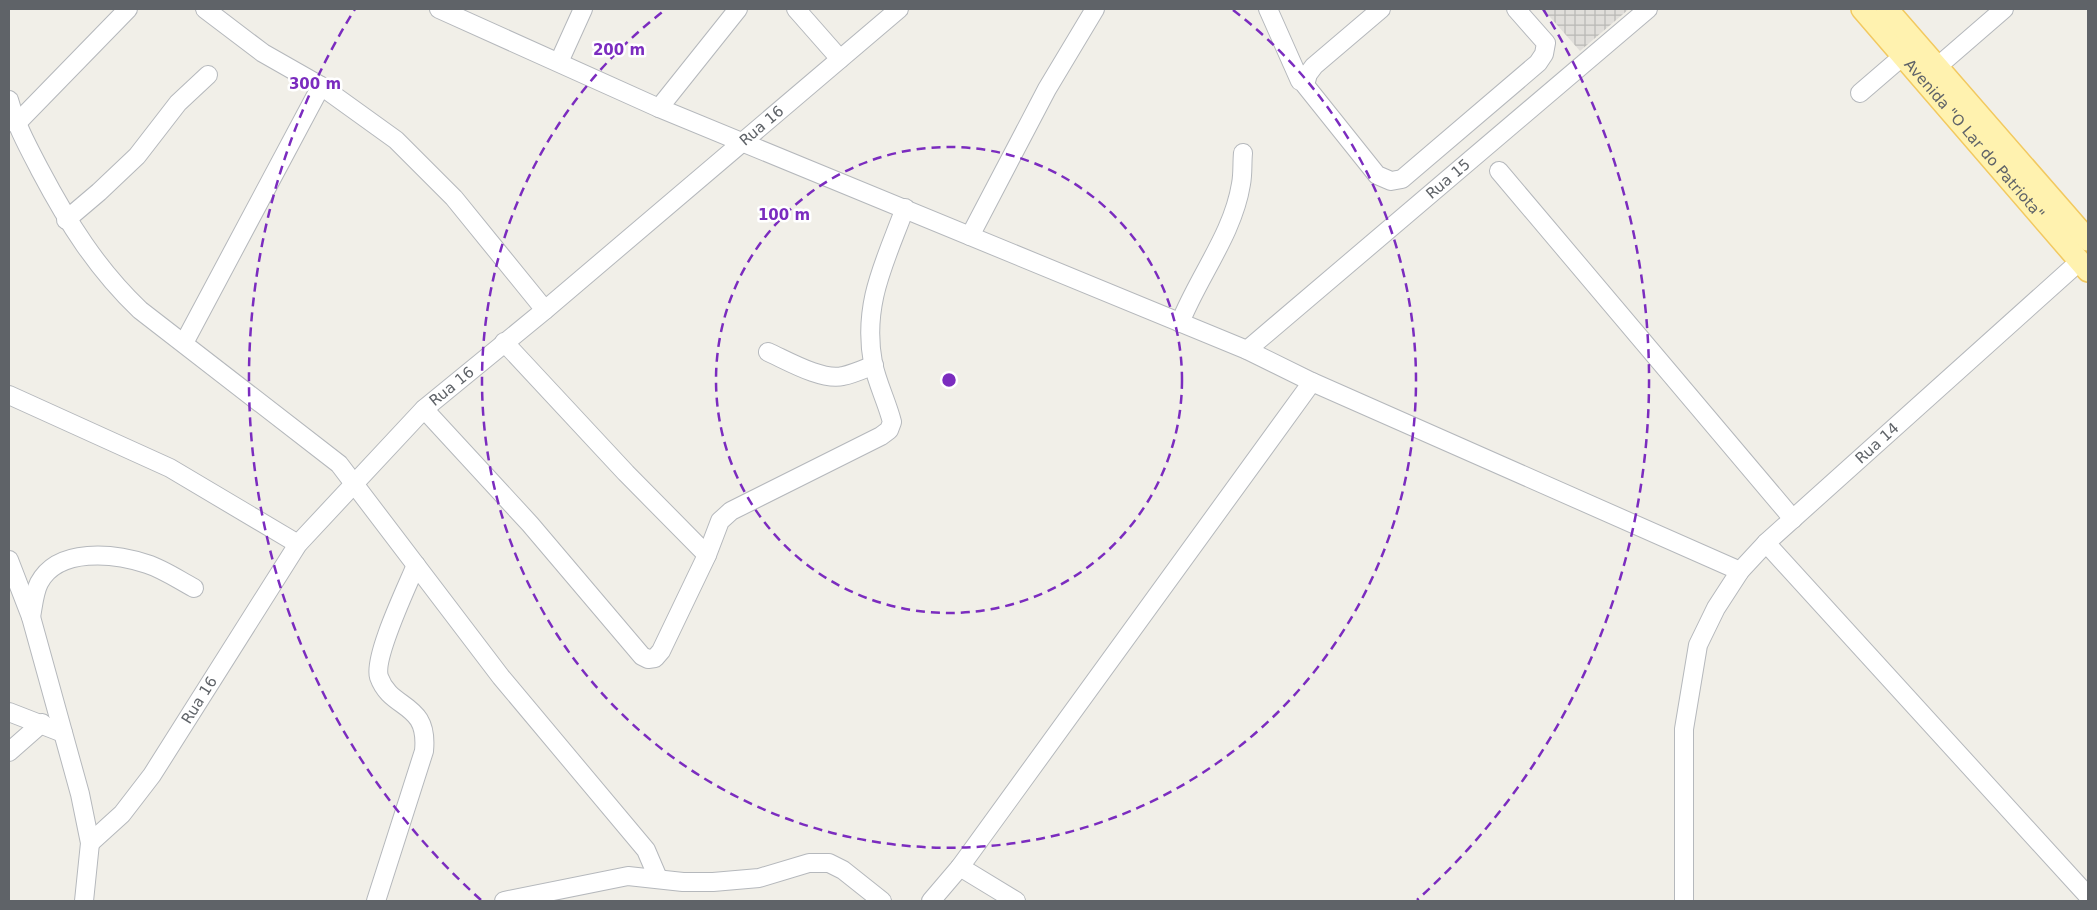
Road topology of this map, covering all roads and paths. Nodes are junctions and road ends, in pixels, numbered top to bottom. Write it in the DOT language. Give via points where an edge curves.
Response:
graph roads {
  1 [pos="128,9"];
  2 [pos="205,9"];
  3 [pos="438,9"];
  4 [pos="583,9"];
  5 [pos="738,9"];
  6 [pos="796,9"];
  7 [pos="900,9"];
  8 [pos="1095,9"];
  9 [pos="1268,9"];
  10 [pos="1382,9"];
  11 [pos="1516,9"];
  12 [pos="1648,9"];
  13 [pos="1862,9"];
  14 [pos="1886,9"];
  15 [pos="2004,9"];
  16 [pos="1903,56"];
  17 [pos="840,59"];
  18 [pos="559,62"];
  19 [pos="1937,67"];
  20 [pos="208,75"];
  21 [pos="1300,81"];
  22 [pos="321,86"];
  23 [pos="1860,93"];
  24 [pos="9,100"];
  25 [pos="659,108"];
  26 [pos="16,124"];
  27 [pos="1449,138"];
  28 [pos="741,142"];
  29 [pos="1243,153"];
  30 [pos="1470,159"];
  31 [pos="1499,172"];
  32 [pos="905,208"];
  33 [pos="66,220"];
  34 [pos="2084,228"];
  35 [pos="970,236"];
  36 [pos="2084,266"];
  37 [pos="545,310"];
  38 [pos="1180,323"];
  39 [pos="504,342"];
  40 [pos="184,343"];
  41 [pos="1246,350"];
  42 [pos="768,352"];
  43 [pos="874,365"];
  44 [pos="1312,382"];
  45 [pos="9,394"];
  46 [pos="424,409"];
  47 [pos="353,483"];
  48 [pos="1793,519"];
  49 [pos="1766,542"];
  50 [pos="298,544"];
  51 [pos="707,555"];
  52 [pos="9,560"];
  53 [pos="416,565"];
  54 [pos="1740,571"];
  55 [pos="194,588"];
  56 [pos="31,617"];
  57 [pos="9,712"];
  58 [pos="42,723"];
  59 [pos="64,733"];
  60 [pos="9,752"];
  61 [pos="90,844"];
  62 [pos="960,867"];
  63 [pos="658,878"];
  64 [pos="2088,896"];
  65 [pos="84,901"];
  66 [pos="376,901"];
  67 [pos="504,901"];
  68 [pos="882,901"];
  69 [pos="932,901"];
  70 [pos="1016,901"];
  71 [pos="1684,901"];
  1 -- 26 [label="street"];
  2 -- 22 [label="street" via="264,53"];
  3 -- 18 [label="street"];
  4 -- 18 [label="street"];
  5 -- 25 [label="street"];
  6 -- 17 [label="street"];
  7 -- 17 [label="street, Rua 16"];
  8 -- 35 [label="street" via="1047,89"];
  9 -- 21 [label="street"];
  10 -- 27 [label="street" via="1314,66 1305,86 1377,175 1391,181 1402,179"];
  11 -- 27 [label="street" via="1546,43 1544,54 1538,63"];
  12 -- 30 [label="street, Rua 15"];
  13 -- 16 [label="main road, Avenida \"O Lar do Patriota\""];
  14 -- 19 [label="main road, Avenida \"O Lar do Patriota\""];
  15 -- 19 [label="street"];
  16 -- 23 [label="street"];
  16 -- 36 [label="main road, Avenida \"O Lar do Patriota\""];
  17 -- 28 [label="street, Rua 16"];
  18 -- 25 [label="street"];
  19 -- 34 [label="main road, Avenida \"O Lar do Patriota\""];
  20 -- 33 [label="street" via="178,102 137,156"];
  22 -- 37 [label="street" via="396,140 454,198"];
  22 -- 40 [label="street"];
  24 -- 26 [label="street"];
  25 -- 28 [label="street"];
  26 -- 33 [label="street"];
  27 -- 30 [label="street"];
  28 -- 32 [label="street"];
  28 -- 37 [label="street, Rua 16"];
  29 -- 38 [label="street" via="1241,184 1229,222"];
  30 -- 41 [label="street, Rua 15"];
  31 -- 48 [label="street"];
  32 -- 35 [label="street"];
  32 -- 43 [label="street" via="870,310 869,333"];
  33 -- 40 [label="street" via="114,285 140,310"];
  35 -- 38 [label="street"];
  36 -- 48 [label="street, Rua 14"];
  37 -- 39 [label="street, Rua 16"];
  38 -- 41 [label="street"];
  39 -- 46 [label="street, Rua 16"];
  39 -- 51 [label="street" via="626,474"];
  40 -- 47 [label="street" via="340,464"];
  41 -- 44 [label="street"];
  42 -- 43 [label="street" via="830,376 843,377"];
  43 -- 51 [label="street" via="892,422 889,430 731,511 720,521"];
  44 -- 54 [label="street"];
  44 -- 62 [label="street"];
  45 -- 50 [label="street" via="170,468"];
  46 -- 47 [label="street, Rua 16"];
  46 -- 51 [label="street" via="530,524 642,656 655,658 661,651"];
  47 -- 50 [label="street, Rua 16"];
  47 -- 53 [label="street"];
  48 -- 49 [label="street, Rua 14"];
  49 -- 54 [label="street, Rua 14"];
  49 -- 64 [label="street"];
  50 -- 61 [label="street, Rua 16" via="152,775 122,814"];
  52 -- 56 [label="street"];
  53 -- 63 [label="street" via="501,677 646,850"];
  53 -- 66 [label="street" via="381,652 379,676 388,691 416,714 424,726 424,751"];
  54 -- 71 [label="street, Rua 14" via="1716,608 1698,645 1684,729"];
  55 -- 56 [label="street" via="148,564 119,557 89,555 59,563 47,572 38,584"];
  56 -- 59 [label="street"];
  57 -- 58 [label="street"];
  58 -- 59 [label="street"];
  58 -- 60 [label="street"];
  59 -- 61 [label="street"];
  61 -- 65 [label="street"];
  62 -- 69 [label="street"];
  62 -- 70 [label="street"];
  63 -- 67 [label="street" via="628,876"];
  63 -- 68 [label="street" via="713,882 759,878 810,863 829,863"];
}
